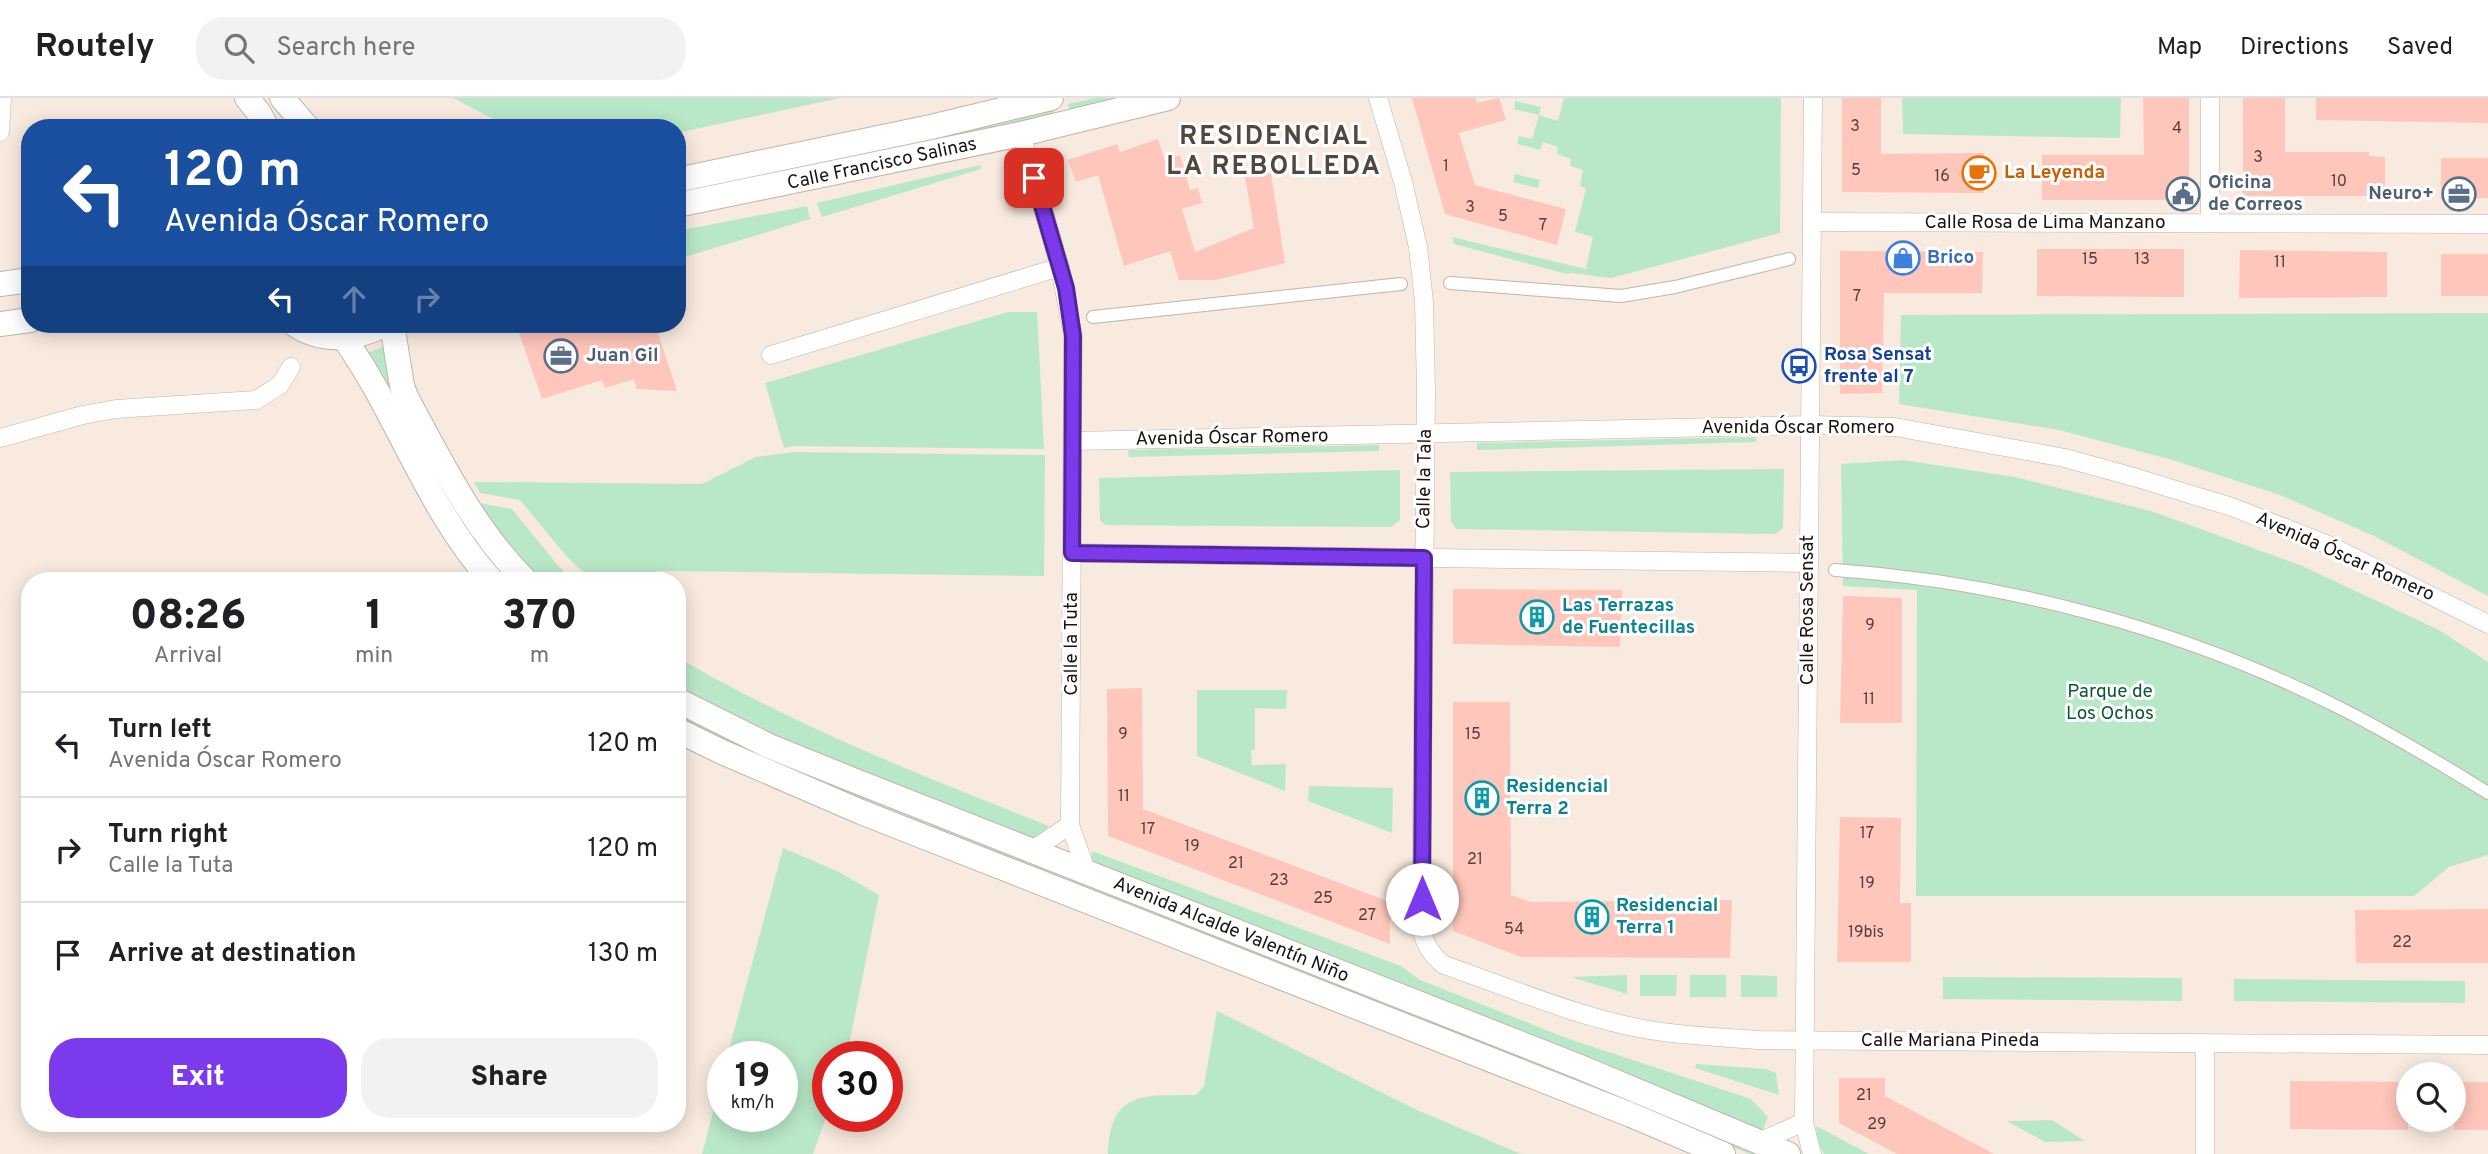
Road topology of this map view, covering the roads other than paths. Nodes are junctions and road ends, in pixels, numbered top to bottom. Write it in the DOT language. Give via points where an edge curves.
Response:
graph roads {
  1 [pos="2,98"];
  2 [pos="247,98"];
  3 [pos="282,98"];
  4 [pos="1051,98"];
  5 [pos="1168,98"];
  6 [pos="1378,98"];
  7 [pos="1813,98"];
  8 [pos="2210,98"];
  9 [pos="263,119"];
  10 [pos="300,119"];
  11 [pos="0,132"];
  12 [pos="1021,134"];
  13 [pos="686,178"];
  14 [pos="686,203"];
  15 [pos="1812,222"];
  16 [pos="2210,223"];
  17 [pos="2488,224"];
  18 [pos="1789,259"];
  19 [pos="1060,267"];
  20 [pos="21,281"];
  21 [pos="1450,283"];
  22 [pos="0,284"];
  23 [pos="1401,284"];
  24 [pos="1093,317"];
  25 [pos="21,321"];
  26 [pos="0,324"];
  27 [pos="313,333"];
  28 [pos="369,333"];
  29 [pos="393,333"];
  30 [pos="344,338"];
  31 [pos="771,355"];
  32 [pos="291,367"];
  33 [pos="1810,425"];
  34 [pos="1426,434"];
  35 [pos="0,438"];
  36 [pos="1073,441"];
  37 [pos="1072,553"];
  38 [pos="1424,558"];
  39 [pos="1809,562"];
  40 [pos="1835,570"];
  41 [pos="485,572"];
  42 [pos="519,572"];
  43 [pos="2487,623"];
  44 [pos="686,704"];
  45 [pos="686,734"];
  46 [pos="2488,793"];
  47 [pos="1070,825"];
  48 [pos="1031,851"];
  49 [pos="1087,873"];
  50 [pos="1428,949"];
  51 [pos="1804,1040"];
  52 [pos="2205,1043"];
  53 [pos="2488,1045"];
  54 [pos="1804,1122"];
  55 [pos="1761,1142"];
  56 [pos="1723,1154"];
  57 [pos="1788,1154"];
  58 [pos="1812,1154"];
  59 [pos="2204,1154"];
  1 -- 11 [label="street"];
  2 -- 9 [label="main road"];
  3 -- 10 [label="main road"];
  4 -- 13 [label="main road, Calle Francisco Salinas"];
  5 -- 12 [label="main road, Calle Francisco Salinas"];
  6 -- 34 [label="street, Calle la Tala" via="1418,247 1424,302"];
  7 -- 15 [label="street, Calle Rosa Sensat"];
  8 -- 16 [label="street"];
  12 -- 14 [label="main road, Calle Francisco Salinas"];
  12 -- 19 [label="street, Calle la Tuta"];
  15 -- 16 [label="street, Calle Rosa de Lima Manzano"];
  15 -- 33 [label="street, Calle Rosa Sensat"];
  16 -- 17 [label="street, Calle Rosa de Lima Manzano"];
  18 -- 21 [label="street" via="1621,296"];
  19 -- 31 [label="street"];
  19 -- 36 [label="street, Calle la Tuta" via="1073,336"];
  20 -- 22 [label="main road"];
  23 -- 24 [label="street"];
  25 -- 26 [label="main road"];
  27 -- 30 [label="main road"];
  28 -- 30 [label="main road"];
  29 -- 42 [label="main road" via="406,397 460,494"];
  30 -- 41 [label="main road" via="368,371 445,519"];
  32 -- 35 [label="street" via="280,385 256,400 116,409"];
  33 -- 34 [label="street, Avenida Óscar Romero"];
  33 -- 39 [label="street, Calle Rosa Sensat"];
  33 -- 43 [label="street, Avenida Óscar Romero" via="1895,427 2065,458 2137,478 2232,507 2331,546"];
  34 -- 36 [label="street, Avenida Óscar Romero"];
  34 -- 38 [label="street, Calle la Tala"];
  36 -- 37 [label="street, Calle la Tuta"];
  37 -- 38 [label="street"];
  37 -- 47 [label="street, Calle la Tuta"];
  38 -- 39 [label="street"];
  38 -- 50 [label="street, Calle la Tala" via="1421,926"];
  39 -- 51 [label="street, Calle Rosa Sensat"];
  40 -- 46 [label="street" via="1900,576 2032,600 2192,646 2338,707"];
  44 -- 48 [label="main road, Avenida Alcalde Valentín Niño" via="769,746"];
  45 -- 56 [label="main road, Avenida Alcalde Valentín Niño" via="861,812"];
  47 -- 48 [label="street"];
  47 -- 49 [label="street, Calle la Tuta"];
  48 -- 49 [label="main road, Avenida Alcalde Valentín Niño"];
  49 -- 55 [label="main road, Avenida Alcalde Valentín Niño"];
  50 -- 51 [label="street, Calle Mariana Pineda" via="1444,965 1627,1025 1693,1035"];
  51 -- 52 [label="street, Calle Mariana Pineda"];
  51 -- 54 [label="street, Calle Rosa Sensat"];
  52 -- 53 [label="street, Calle Mariana Pineda"];
  52 -- 59 [label="street"];
  54 -- 55 [label="street"];
  54 -- 58 [label="street, Calle Rosa Sensat"];
  55 -- 57 [label="main road, Avenida Alcalde Valentín Niño"];
}
